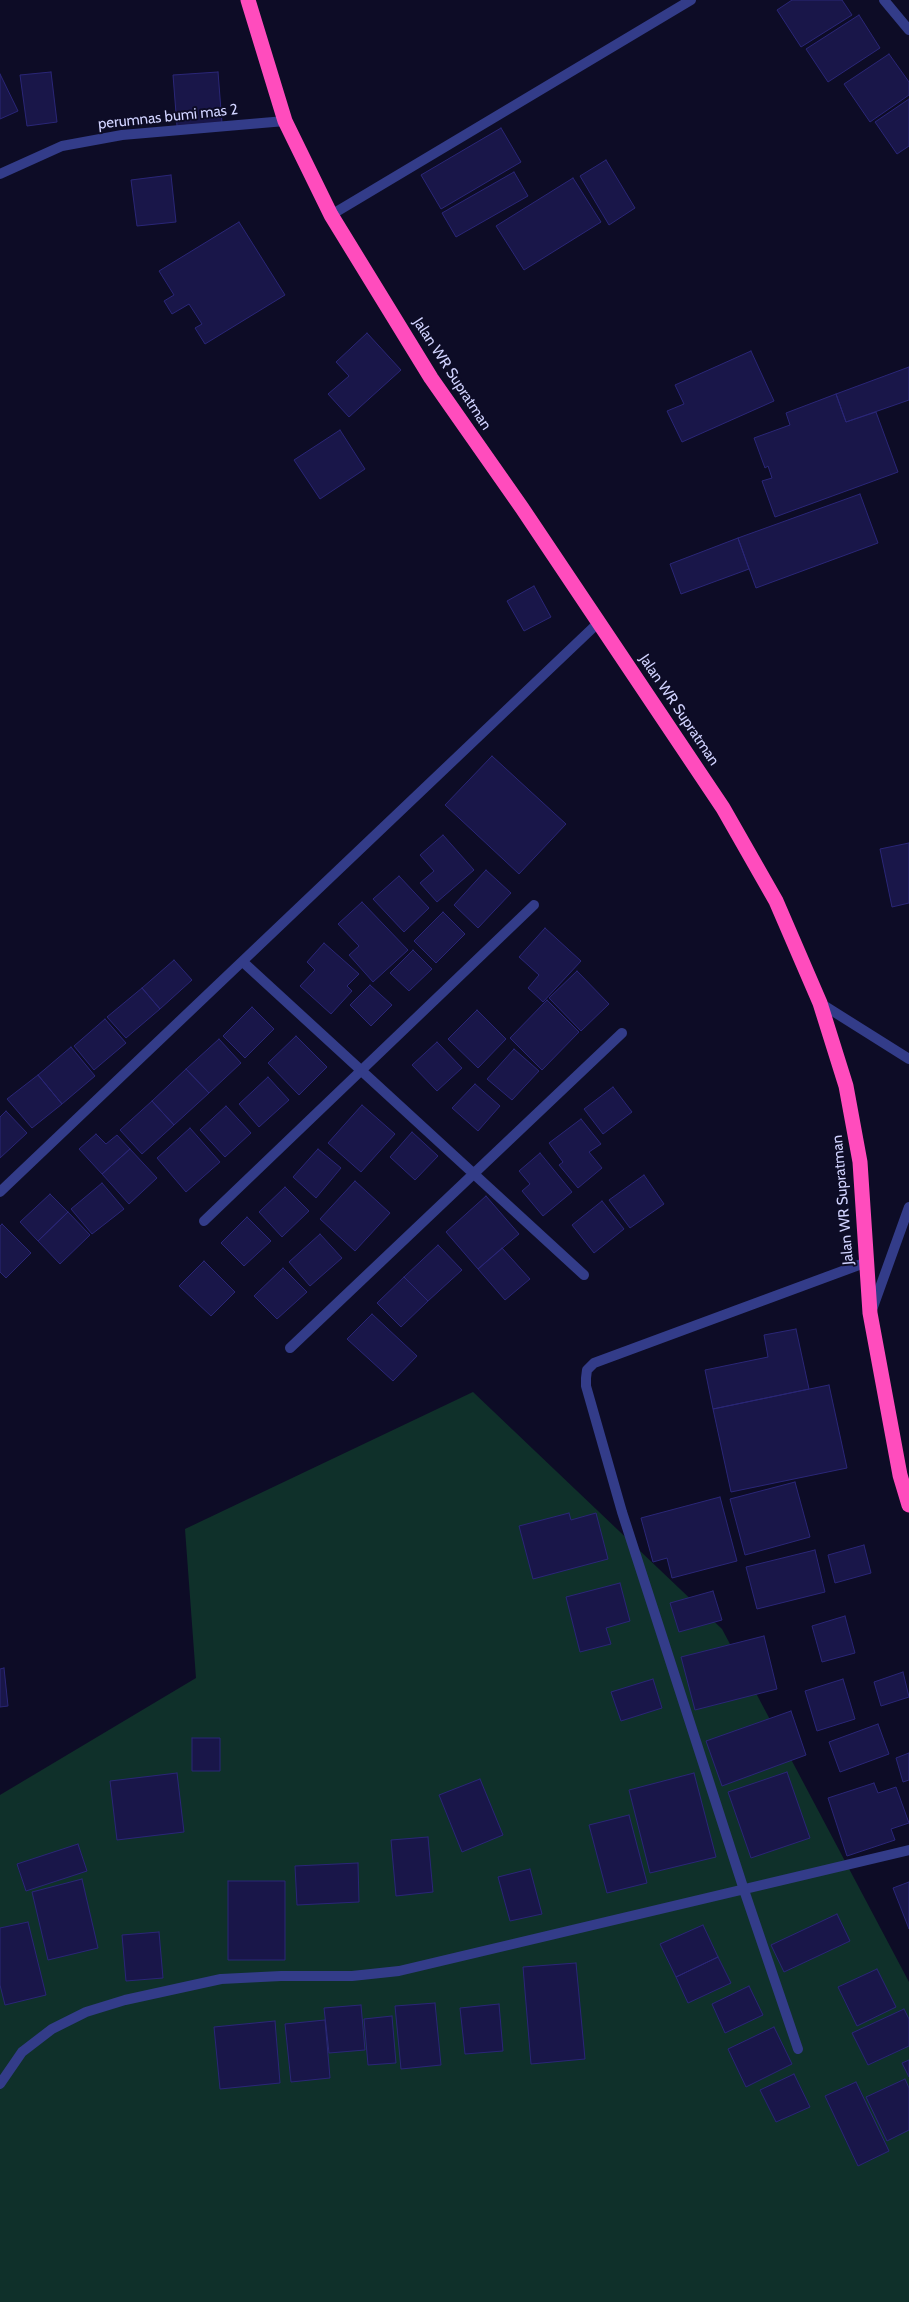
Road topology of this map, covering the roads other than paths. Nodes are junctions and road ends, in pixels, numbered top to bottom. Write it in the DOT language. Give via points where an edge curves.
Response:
graph roads {
  1 [pos="248,0"];
  2 [pos="691,0"];
  3 [pos="884,0"];
  4 [pos="909,30"];
  5 [pos="285,121"];
  6 [pos="0,174"];
  7 [pos="331,214"];
  8 [pos="599,622"];
  9 [pos="534,905"];
  10 [pos="242,962"];
  11 [pos="820,1003"];
  12 [pos="622,1033"];
  13 [pos="909,1059"];
  14 [pos="361,1071"];
  15 [pos="474,1174"];
  16 [pos="0,1192"];
  17 [pos="909,1207"];
  18 [pos="204,1221"];
  19 [pos="867,1262"];
  20 [pos="584,1275"];
  21 [pos="870,1313"];
  22 [pos="290,1348"];
  23 [pos="909,1506"];
  24 [pos="909,1850"];
  25 [pos="744,1890"];
  26 [pos="798,2049"];
  27 [pos="0,2084"];
  1 -- 5 [label="highway, Jalan WR Supratman"];
  2 -- 7 [label="street"];
  3 -- 4 [label="street"];
  5 -- 6 [label="street, perumnas bumi mas 2" via="122,135 62,146"];
  5 -- 7 [label="highway, Jalan WR Supratman"];
  7 -- 8 [label="highway, Jalan WR Supratman" via="431,378"];
  8 -- 10 [label="street"];
  8 -- 11 [label="highway, Jalan WR Supratman" via="723,808 776,902"];
  9 -- 14 [label="street"];
  10 -- 14 [label="street"];
  10 -- 16 [label="street"];
  11 -- 13 [label="street"];
  11 -- 19 [label="highway, Jalan WR Supratman" via="846,1086 860,1162"];
  12 -- 15 [label="street"];
  14 -- 15 [label="street"];
  14 -- 18 [label="street"];
  15 -- 20 [label="street"];
  15 -- 22 [label="street"];
  17 -- 21 [label="street"];
  19 -- 21 [label="highway, Jalan WR Supratman"];
  19 -- 25 [label="street" via="594,1363 587,1370 586,1386 622,1512"];
  21 -- 23 [label="highway, Jalan WR Supratman"];
  24 -- 25 [label="street"];
  25 -- 26 [label="street"];
  25 -- 27 [label="street" via="399,1970 352,1976 221,1980 125,2000 86,2012 52,2029 22,2052"];
}
